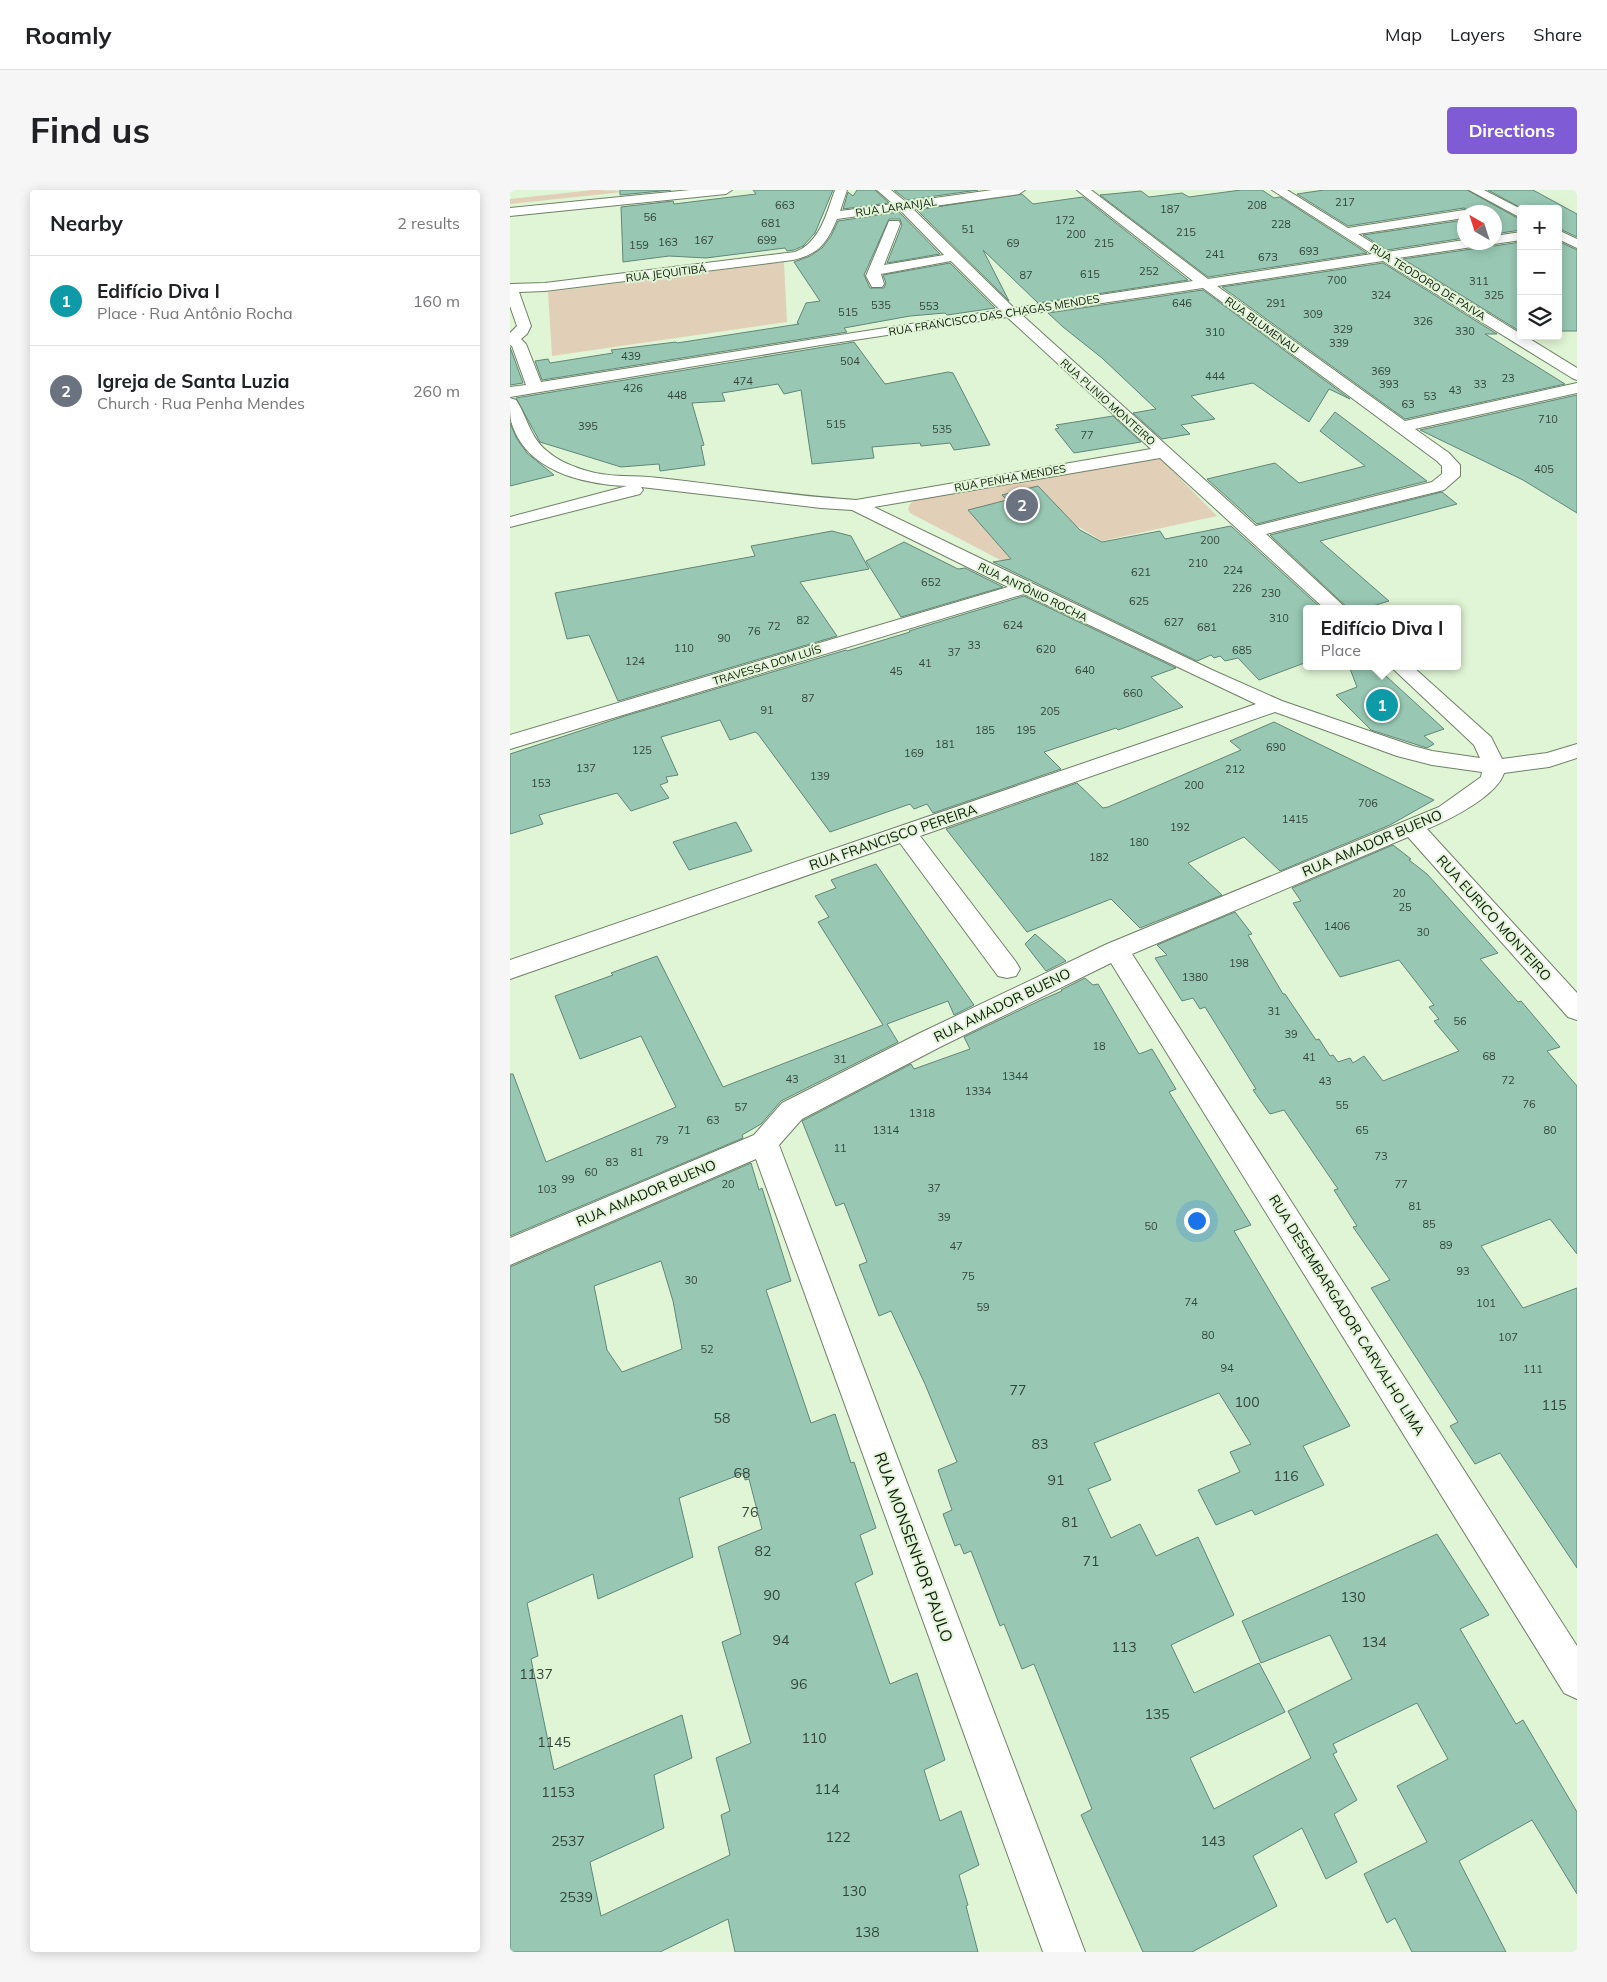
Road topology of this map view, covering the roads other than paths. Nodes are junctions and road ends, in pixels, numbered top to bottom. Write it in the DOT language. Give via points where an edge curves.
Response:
graph roads {
  1 [pos="726,190"];
  2 [pos="841,190"];
  3 [pos="882,190"];
  4 [pos="1019,190"];
  5 [pos="1082,190"];
  6 [pos="1278,190"];
  7 [pos="1475,190"];
  8 [pos="903,206"];
  9 [pos="510,212"];
  10 [pos="1517,212"];
  11 [pos="1457,215"];
  12 [pos="832,216"];
  13 [pos="894,224"];
  14 [pos="1577,226"];
  15 [pos="1562,229"];
  16 [pos="1346,232"];
  17 [pos="1562,236"];
  18 [pos="1517,237"];
  19 [pos="1502,239"];
  20 [pos="1577,244"];
  21 [pos="1457,246"];
  22 [pos="953,257"];
  23 [pos="1389,257"];
  24 [pos="875,271"];
  25 [pos="1205,283"];
  26 [pos="510,288"];
  27 [pos="880,289"];
  28 [pos="1010,312"];
  29 [pos="510,338"];
  30 [pos="1577,375"];
  31 [pos="535,388"];
  32 [pos="1577,388"];
  33 [pos="510,392"];
  34 [pos="510,404"];
  35 [pos="1401,427"];
  36 [pos="1163,452"];
  37 [pos="658,484"];
  38 [pos="856,505"];
  39 [pos="510,522"];
  40 [pos="1253,532"];
  41 [pos="1025,588"];
  42 [pos="1333,605"];
  43 [pos="1404,670"];
  44 [pos="1275,704"];
  45 [pos="510,742"];
  46 [pos="1577,751"];
  47 [pos="1495,767"];
  48 [pos="1412,826"];
  49 [pos="905,833"];
  50 [pos="1116,950"];
  51 [pos="1007,969"];
  52 [pos="510,970"];
  53 [pos="1577,1010"];
  54 [pos="764,1142"];
  55 [pos="510,1252"];
  56 [pos="1577,1680"];
  57 [pos="1064,1952"];
  1 -- 9 [label="street"];
  2 -- 12 [label="street"];
  3 -- 8 [label="street, RUA PLINIO MONTEIRO"];
  4 -- 8 [label="street, RUA LARANJAL"];
  5 -- 25 [label="street, RUA BLUMENAU"];
  6 -- 16 [label="street, RUA TEODORO DE PAIVA"];
  7 -- 10 [label="street"];
  8 -- 12 [label="street, RUA LARANJAL"];
  8 -- 22 [label="street, RUA PLINIO MONTEIRO"];
  11 -- 16 [label="street"];
  12 -- 26 [label="street, RUA JEQUITIBÁ" via="818,242 807,252 780,259 546,287"];
  13 -- 24 [label="street"];
  14 -- 15 [label="street"];
  16 -- 23 [label="street, RUA TEODORO DE PAIVA"];
  17 -- 20 [label="street"];
  18 -- 19 [label="street"];
  21 -- 23 [label="street, RUA FRANCISCO DAS CHAGAS MENDES"];
  22 -- 24 [label="street"];
  22 -- 28 [label="street, RUA PLINIO MONTEIRO"];
  23 -- 25 [label="street, RUA FRANCISCO DAS CHAGAS MENDES"];
  23 -- 30 [label="street, RUA TEODORO DE PAIVA"];
  24 -- 27 [label="street" via="872,276"];
  25 -- 28 [label="street, RUA FRANCISCO DAS CHAGAS MENDES"];
  25 -- 35 [label="street, RUA BLUMENAU"];
  26 -- 29 [label="street" via="524,326 523,331"];
  28 -- 31 [label="street, RUA FRANCISCO DAS CHAGAS MENDES"];
  28 -- 36 [label="street, RUA PLINIO MONTEIRO"];
  29 -- 31 [label="street" via="519,344"];
  31 -- 33 [label="street, RUA FRANCISCO DAS CHAGAS MENDES"];
  32 -- 35 [label="street"];
  34 -- 37 [label="street, RUA ANTÔNIO ROCHA" via="528,443 559,466 605,480"];
  35 -- 40 [label="street, RUA BLUMENAU" via="1443,457 1451,465 1452,476 1438,486"];
  36 -- 38 [label="street, RUA PENHA MENDES"];
  36 -- 40 [label="street, RUA PLINIO MONTEIRO"];
  37 -- 38 [label="street, RUA ANTÔNIO ROCHA"];
  37 -- 39 [label="street"];
  38 -- 41 [label="street, RUA ANTÔNIO ROCHA"];
  40 -- 42 [label="street, RUA PLINIO MONTEIRO"];
  41 -- 44 [label="street, RUA ANTÔNIO ROCHA"];
  41 -- 45 [label="street, TRAVESSA DOM LUÍS"];
  43 -- 47 [label="street" via="1483,742"];
  44 -- 47 [label="street, RUA ANTÔNIO ROCHA" via="1405,751"];
  44 -- 49 [label="street, RUA FRANCISCO PEREIRA"];
  46 -- 47 [label="street, RUA ANTÔNIO ROCHA" via="1549,760"];
  47 -- 48 [label="street, RUA AMADOR BUENO" via="1491,780 1447,812"];
  48 -- 50 [label="street, RUA AMADOR BUENO"];
  48 -- 53 [label="street, RUA EURICO MONTEIRO"];
  49 -- 51 [label="street"];
  49 -- 52 [label="street, RUA FRANCISCO PEREIRA"];
  50 -- 54 [label="street, RUA AMADOR BUENO" via="792,1111"];
  50 -- 56 [label="street, RUA DESEMBARGADOR CARVALHO LIMA"];
  54 -- 55 [label="street, RUA AMADOR BUENO"];
  54 -- 57 [label="street, RUA MONSENHOR PAULO"];
}
